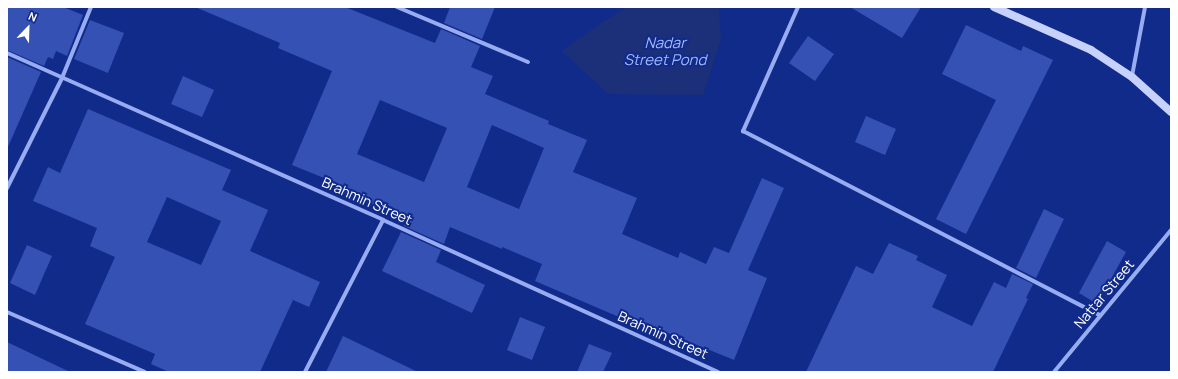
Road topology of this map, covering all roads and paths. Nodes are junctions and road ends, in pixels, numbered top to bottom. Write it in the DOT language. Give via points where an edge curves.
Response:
graph roads {
  1 [pos="91,7"];
  2 [pos="397,7"];
  3 [pos="798,7"];
  4 [pos="994,7"];
  5 [pos="1145,7"];
  6 [pos="7,53"];
  7 [pos="528,62"];
  8 [pos="1132,77"];
  9 [pos="62,78"];
  10 [pos="1171,112"];
  11 [pos="7,188"];
  12 [pos="383,220"];
  13 [pos="1171,230"];
  14 [pos="7,312"];
  15 [pos="1100,315"];
  16 [pos="145,372"];
  17 [pos="305,372"];
  18 [pos="718,372"];
  19 [pos="1054,372"];
  1 -- 9 [label="street"];
  2 -- 7 [label="street"];
  3 -- 15 [label="street" via="743,131"];
  4 -- 8 [label="street" via="1090,50"];
  5 -- 8 [label="street"];
  6 -- 9 [label="street, Brahmin Street"];
  8 -- 10 [label="street"];
  9 -- 11 [label="street"];
  9 -- 12 [label="street, Brahmin Street"];
  12 -- 17 [label="street"];
  12 -- 18 [label="street, Brahmin Street"];
  13 -- 15 [label="street, Nattar Street"];
  14 -- 16 [label="street"];
  15 -- 19 [label="street, Nattar Street"];
}
